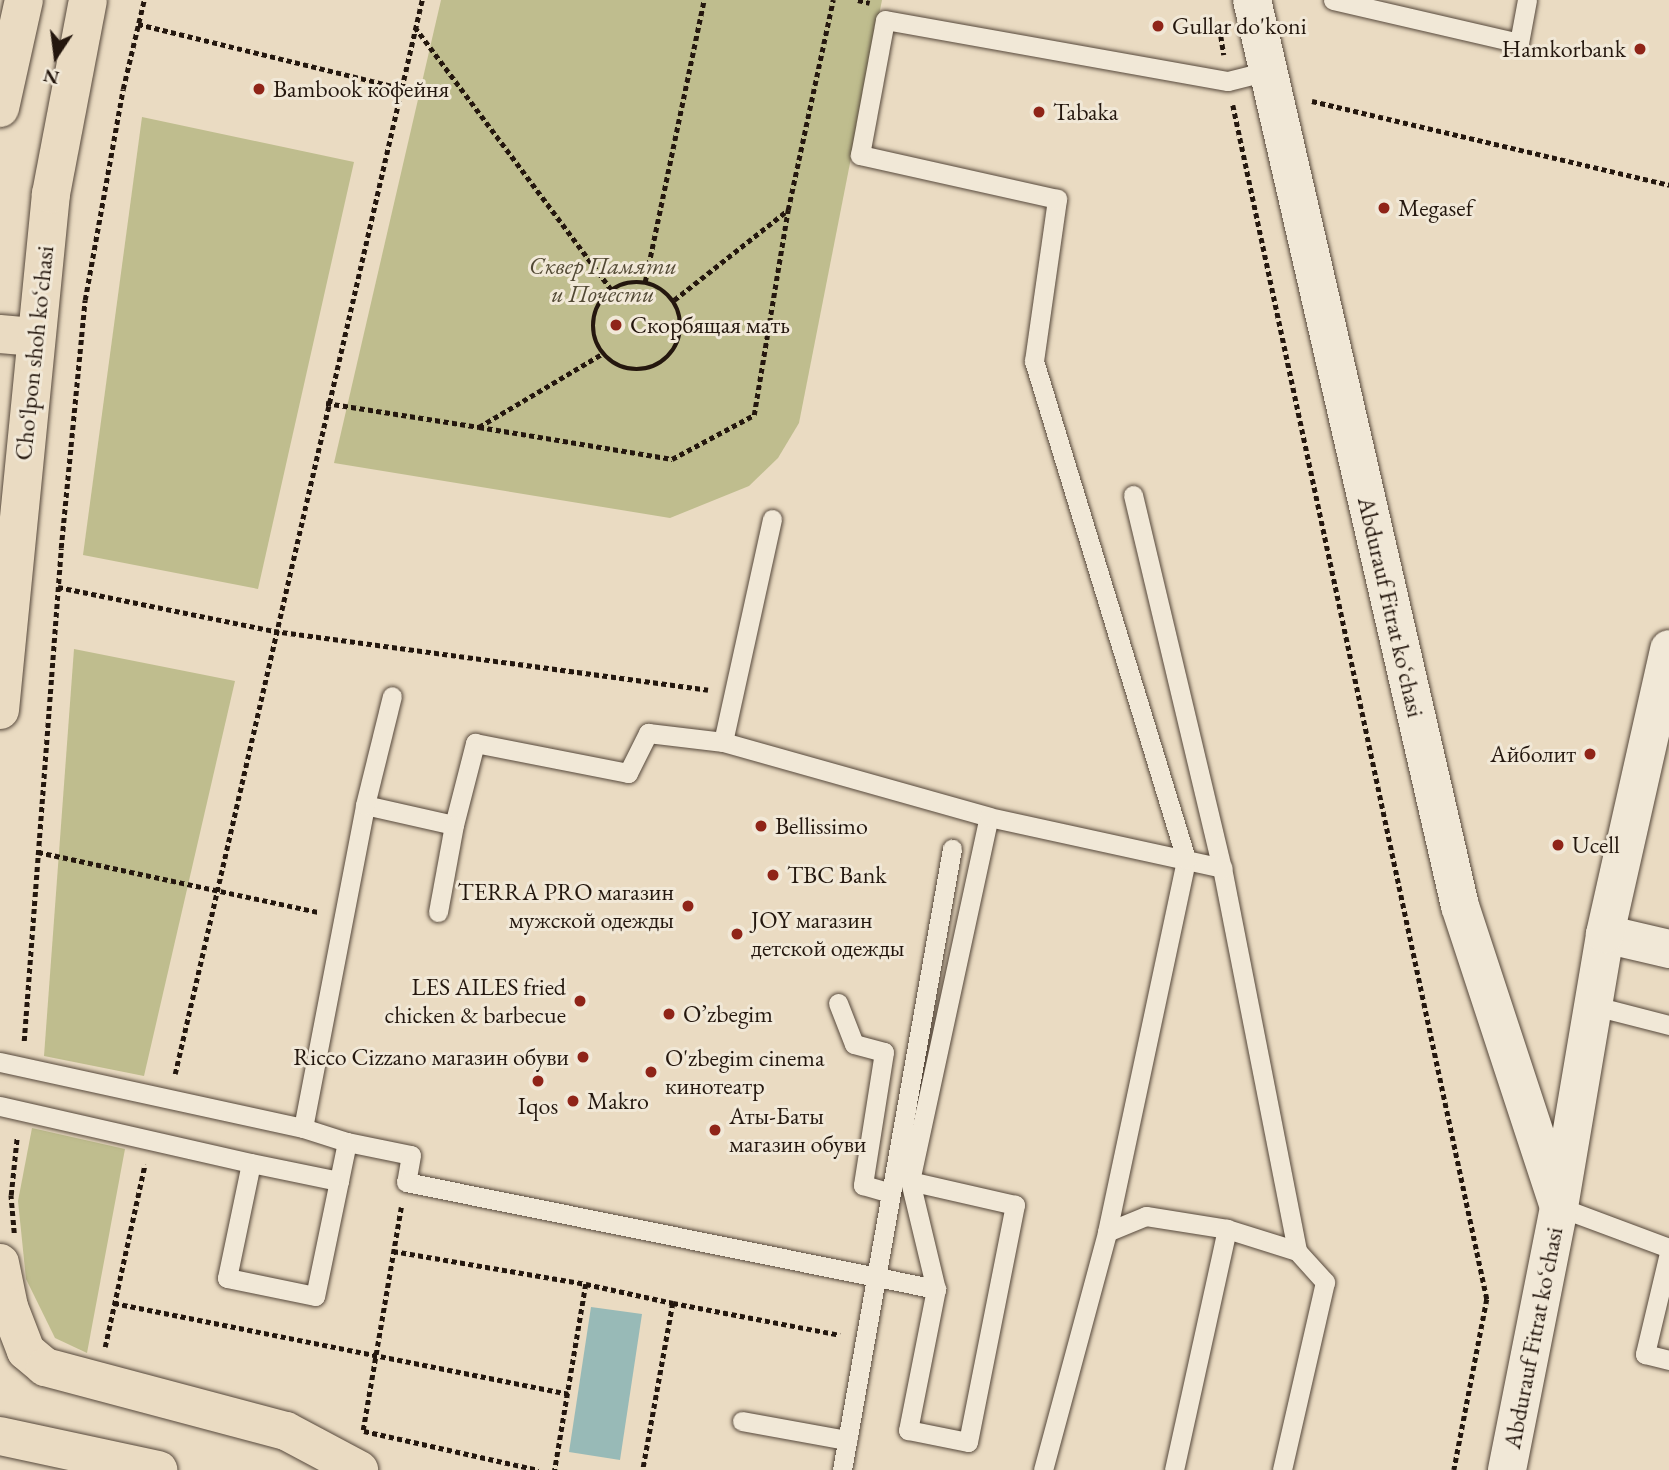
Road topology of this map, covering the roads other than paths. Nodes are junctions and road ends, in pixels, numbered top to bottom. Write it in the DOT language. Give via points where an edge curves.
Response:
graph roads {
  1 [pos="24,0"];
  2 [pos="88,0"];
  3 [pos="1252,0"];
  4 [pos="1333,0"];
  5 [pos="1527,0"];
  6 [pos="1268,71"];
  7 [pos="0,108"];
  8 [pos="18,335"];
  9 [pos="1133,495"];
  10 [pos="772,519"];
  11 [pos="1669,649"];
  12 [pos="392,696"];
  13 [pos="0,710"];
  14 [pos="723,743"];
  15 [pos="1658,753"];
  16 [pos="365,805"];
  17 [pos="989,817"];
  18 [pos="454,825"];
  19 [pos="952,849"];
  20 [pos="1186,859"];
  21 [pos="1222,868"];
  22 [pos="438,912"];
  23 [pos="1605,934"];
  24 [pos="1669,948"];
  25 [pos="838,1003"];
  26 [pos="1591,1005"];
  27 [pos="1669,1024"];
  28 [pos="0,1062"];
  29 [pos="10,1108"];
  30 [pos="303,1128"];
  31 [pos="347,1142"];
  32 [pos="251,1163"];
  33 [pos="339,1181"];
  34 [pos="910,1181"];
  35 [pos="891,1193"];
  36 [pos="1559,1207"];
  37 [pos="1227,1229"];
  38 [pos="1107,1231"];
  39 [pos="1669,1248"];
  40 [pos="1297,1251"];
  41 [pos="7,1253"];
  42 [pos="1669,1253"];
  43 [pos="876,1277"];
  44 [pos="936,1289"];
  45 [pos="1669,1360"];
  46 [pos="742,1421"];
  47 [pos="0,1436"];
  48 [pos="848,1440"];
  49 [pos="1510,1469"];
  50 [pos="158,1470"];
  51 [pos="359,1470"];
  52 [pos="842,1470"];
  53 [pos="1043,1470"];
  54 [pos="1174,1470"];
  55 [pos="1282,1470"];
  1 -- 7 [label="main road"];
  2 -- 8 [label="main road, Choʻlpon shoh koʻchasi"];
  3 -- 6 [label="main road, Abdurauf Fitrat koʻchasi"];
  4 -- 5 [label="lane" via="1519,43"];
  6 -- 20 [label="lane" via="1227,81 885,20 860,155 1056,199 1034,361"];
  6 -- 36 [label="main road, Abdurauf Fitrat koʻchasi" via="1460,906"];
  8 -- 13 [label="main road, Choʻlpon shoh koʻchasi"];
  9 -- 21 [label="lane"];
  10 -- 14 [label="lane"];
  11 -- 15 [label="main road, Abdurauf Fitrat koʻchasi"];
  12 -- 16 [label="lane"];
  14 -- 17 [label="lane"];
  14 -- 18 [label="lane" via="648,733 628,772 475,743"];
  15 -- 23 [label="main road, Abdurauf Fitrat koʻchasi"];
  16 -- 18 [label="lane"];
  16 -- 30 [label="lane"];
  17 -- 20 [label="lane"];
  17 -- 34 [label="lane"];
  18 -- 22 [label="lane"];
  19 -- 35 [label="lane"];
  20 -- 21 [label="lane"];
  20 -- 38 [label="lane"];
  21 -- 40 [label="lane"];
  23 -- 24 [label="main road"];
  23 -- 26 [label="main road, Abdurauf Fitrat koʻchasi"];
  25 -- 35 [label="lane" via="854,1044 884,1052 863,1185"];
  26 -- 27 [label="lane"];
  26 -- 36 [label="main road, Abdurauf Fitrat koʻchasi"];
  28 -- 30 [label="lane"];
  29 -- 32 [label="lane"];
  30 -- 31 [label="lane"];
  31 -- 33 [label="lane"];
  31 -- 43 [label="lane" via="411,1155 406,1182"];
  32 -- 33 [label="lane"];
  32 -- 33 [label="lane" via="227,1278 315,1296"];
  34 -- 44 [label="lane"];
  34 -- 44 [label="lane" via="1016,1205 968,1442 908,1430"];
  35 -- 43 [label="lane"];
  36 -- 39 [label="lane"];
  36 -- 49 [label="main road, Abdurauf Fitrat koʻchasi"];
  37 -- 38 [label="lane" via="1146,1216"];
  37 -- 40 [label="lane"];
  37 -- 54 [label="lane"];
  38 -- 53 [label="lane"];
  40 -- 55 [label="lane" via="1325,1282"];
  41 -- 51 [label="main road" via="26,1351 59,1373 286,1431"];
  42 -- 45 [label="lane" via="1645,1354"];
  43 -- 44 [label="lane"];
  43 -- 48 [label="lane"];
  46 -- 48 [label="lane"];
  47 -- 50 [label="main road"];
  48 -- 52 [label="lane"];
}
